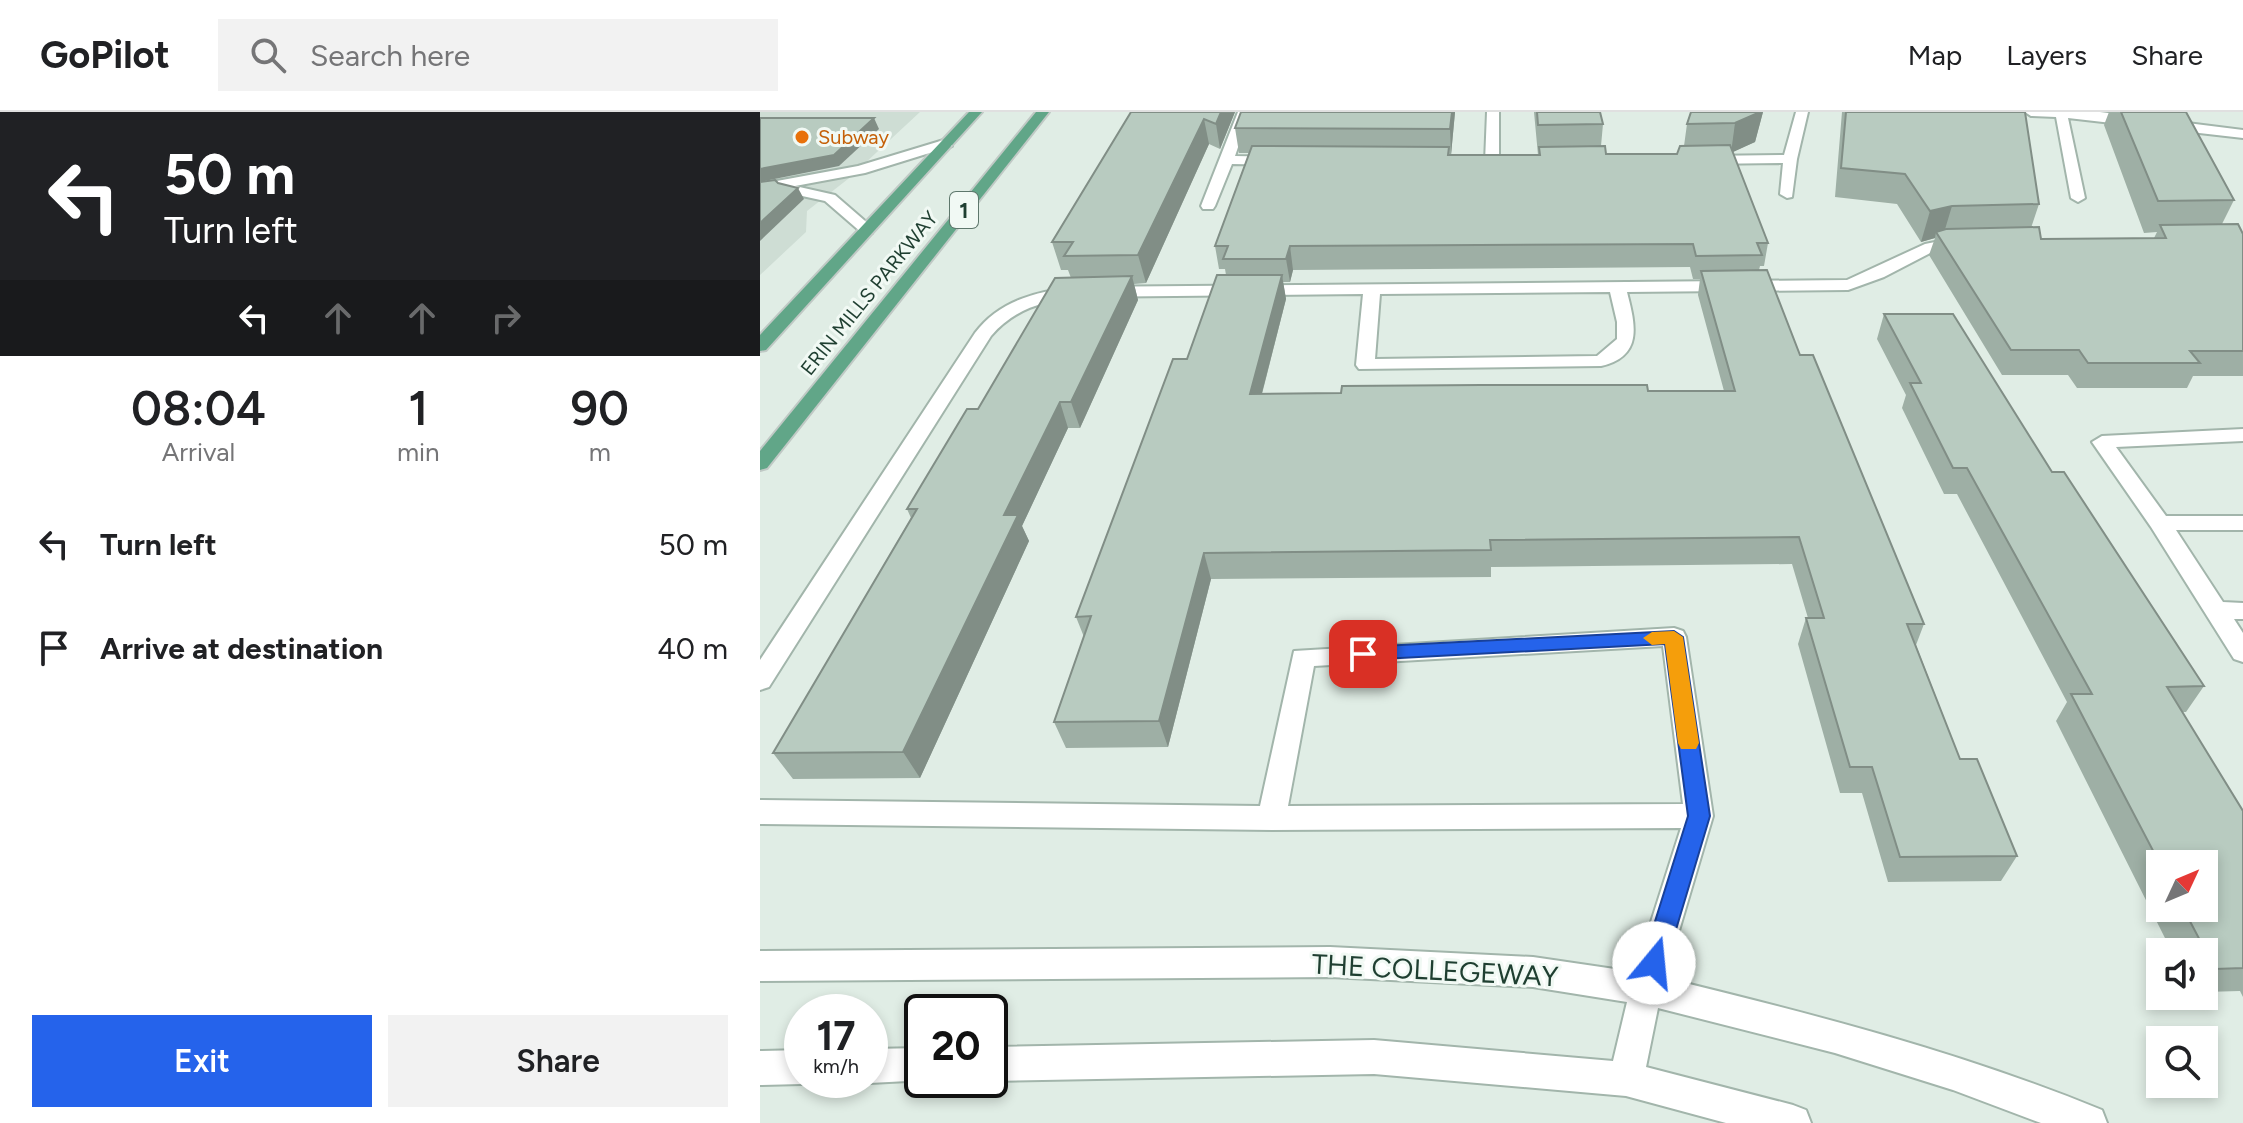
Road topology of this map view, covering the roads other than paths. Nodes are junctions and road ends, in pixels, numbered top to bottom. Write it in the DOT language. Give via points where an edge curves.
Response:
graph roads {
  1 [pos="976,112"];
  2 [pos="1043,112"];
  3 [pos="1244,112"];
  4 [pos="1493,112"];
  5 [pos="1802,112"];
  6 [pos="2031,112"];
  7 [pos="2061,114"];
  8 [pos="2243,134"];
  9 [pos="947,143"];
  10 [pos="2243,144"];
  11 [pos="1790,159"];
  12 [pos="1227,160"];
  13 [pos="1696,160"];
  14 [pos="1290,161"];
  15 [pos="1477,162"];
  16 [pos="1492,162"];
  17 [pos="1523,162"];
  18 [pos="778,187"];
  19 [pos="760,188"];
  20 [pos="1787,194"];
  21 [pos="2078,198"];
  22 [pos="1208,206"];
  23 [pos="867,230"];
  24 [pos="1978,241"];
  25 [pos="1372,289"];
  26 [pos="1618,289"];
  27 [pos="760,346"];
  28 [pos="2243,435"];
  29 [pos="760,464"];
  30 [pos="2160,523"];
  31 [pos="2243,523"];
  32 [pos="2215,610"];
  33 [pos="2243,611"];
  34 [pos="2243,653"];
  35 [pos="760,680"];
  36 [pos="760,812"];
  37 [pos="1699,816"];
  38 [pos="1272,818"];
  39 [pos="760,966"];
  40 [pos="1646,989"];
  41 [pos="1008,1064"];
  42 [pos="784,1067"];
  43 [pos="760,1068"];
  44 [pos="1626,1079"];
  45 [pos="1793,1123"];
  46 [pos="2089,1123"];
  1 -- 9 [label="main road, ERIN MILLS PARKWAY / 1"];
  2 -- 29 [label="main road, ERIN MILLS PARKWAY / 1"];
  3 -- 12 [label="street"];
  4 -- 16 [label="street"];
  5 -- 11 [label="street"];
  6 -- 7 [label="street"];
  7 -- 8 [label="street"];
  7 -- 10 [label="street" via="2093,124"];
  7 -- 21 [label="street"];
  9 -- 18 [label="street" via="860,170"];
  9 -- 23 [label="main road, ERIN MILLS PARKWAY / 1"];
  11 -- 13 [label="street"];
  11 -- 20 [label="street"];
  12 -- 14 [label="street"];
  12 -- 22 [label="street"];
  15 -- 16 [label="street"];
  16 -- 17 [label="street"];
  18 -- 19 [label="street"];
  18 -- 23 [label="street" via="830,198"];
  23 -- 27 [label="main road, ERIN MILLS PARKWAY / 1"];
  24 -- 26 [label="street" via="1924,247 1875,276 1848,285"];
  25 -- 26 [label="street"];
  25 -- 26 [label="street" via="1365,365 1601,361 1621,350 1628,338"];
  25 -- 35 [label="street" via="1077,292 1007,309 984,333"];
  28 -- 30 [label="street" via="2102,442"];
  30 -- 31 [label="street"];
  30 -- 32 [label="street"];
  32 -- 33 [label="street"];
  32 -- 34 [label="street"];
  36 -- 38 [label="street"];
  37 -- 38 [label="street"];
  37 -- 38 [label="street" via="1674,637 1303,657"];
  37 -- 40 [label="street"];
  39 -- 40 [label="street, THE COLLEGEWAY" via="1330,962 1533,972"];
  40 -- 44 [label="street"];
  40 -- 46 [label="street, THE COLLEGEWAY" via="1835,1036"];
  41 -- 44 [label="street" via="1374,1057"];
  42 -- 43 [label="street"];
  44 -- 45 [label="street"];
}
